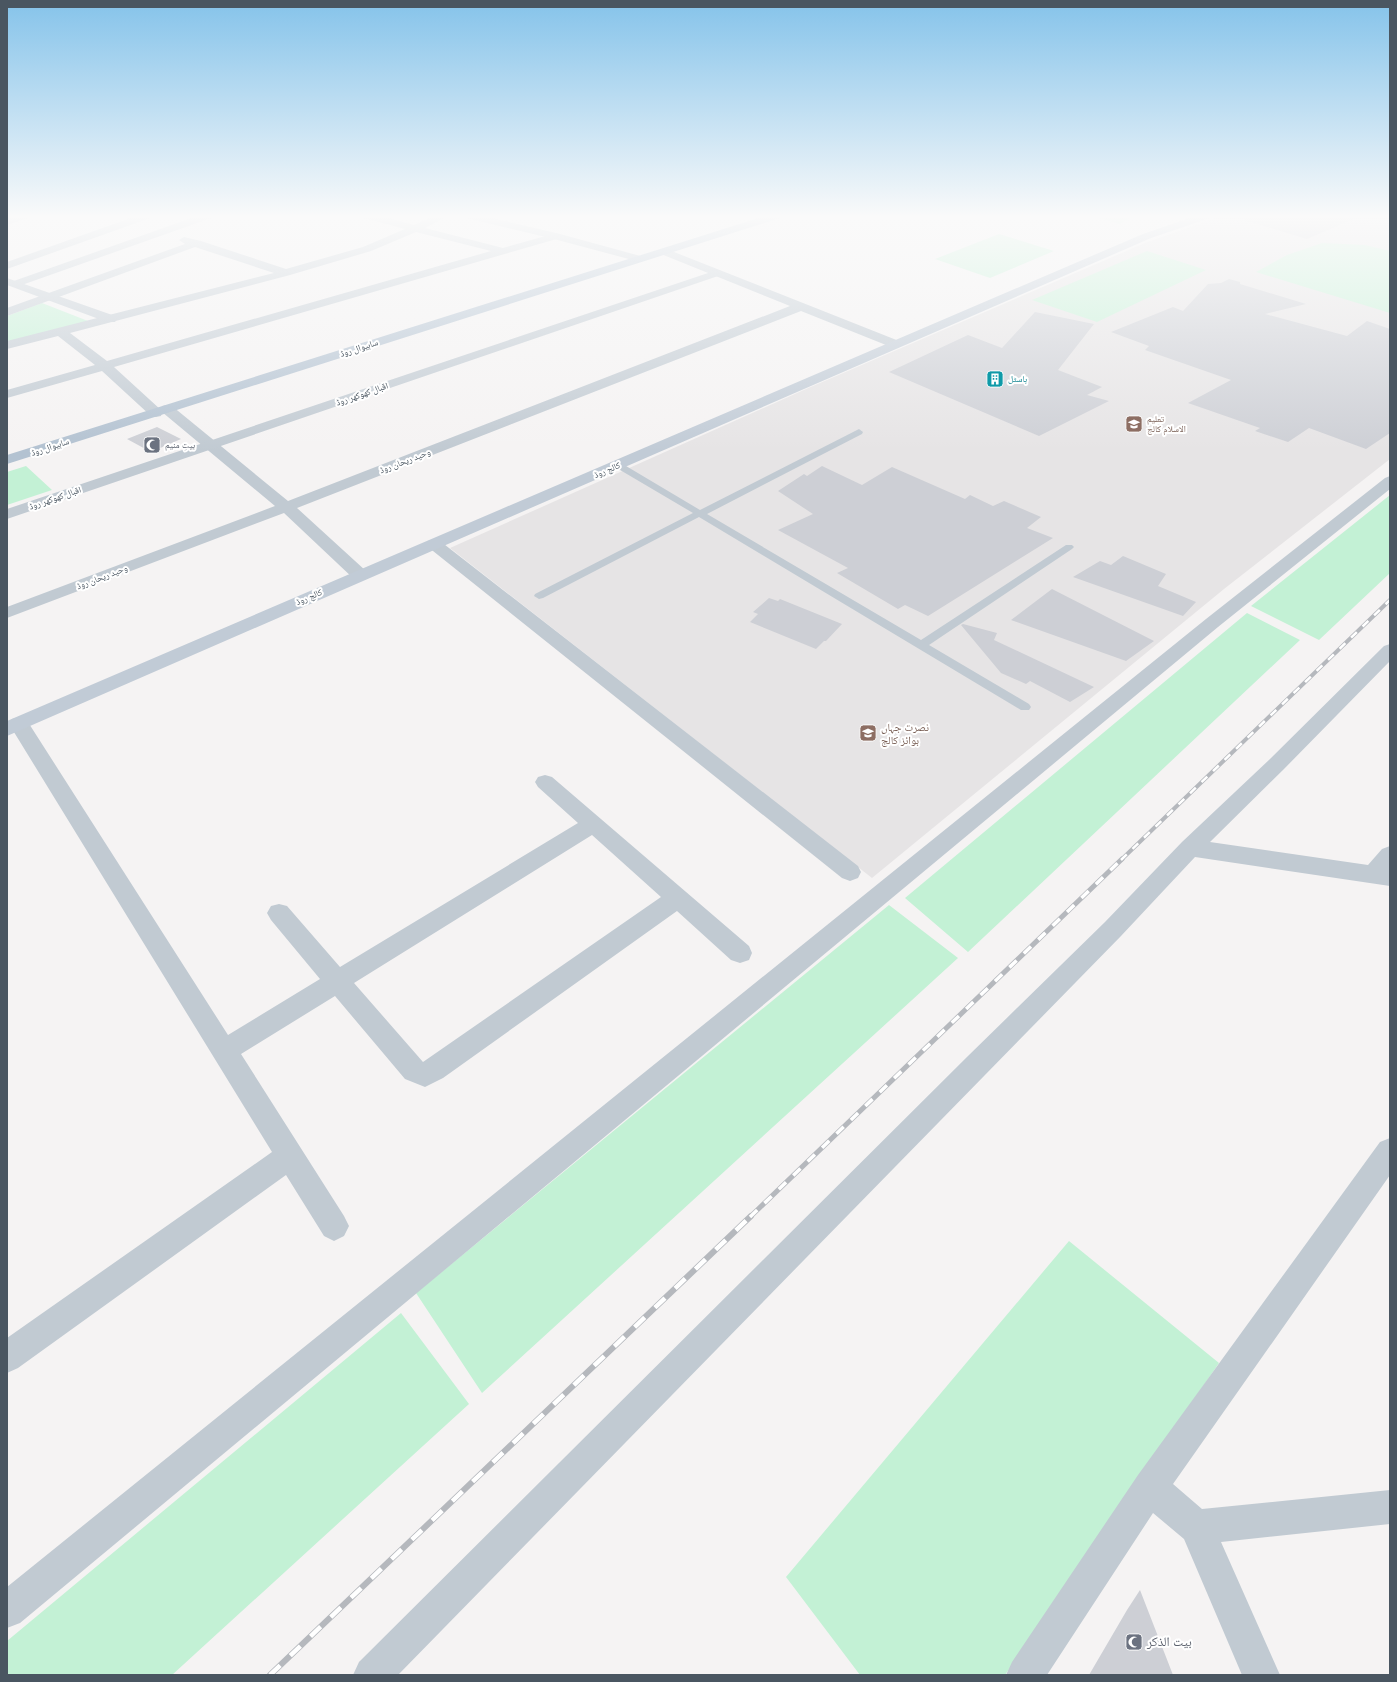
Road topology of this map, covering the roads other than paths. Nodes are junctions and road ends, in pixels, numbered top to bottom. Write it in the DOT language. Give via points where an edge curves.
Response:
graph roads {
  1 [pos="42,293"];
  2 [pos="56,293"];
  3 [pos="209,293"];
  4 [pos="358,293"];
  5 [pos="532,293"];
  6 [pos="657,293"];
  7 [pos="770,293"];
  8 [pos="1015,293"];
  9 [pos="49,296"];
  10 [pos="802,306"];
  11 [pos="7,312"];
  12 [pos="110,320"];
  13 [pos="60,331"];
  14 [pos="894,344"];
  15 [pos="7,345"];
  16 [pos="106,367"];
  17 [pos="7,394"];
  18 [pos="162,411"];
  19 [pos="859,432"];
  20 [pos="211,445"];
  21 [pos="7,460"];
  22 [pos="618,465"];
  23 [pos="1390,481"];
  24 [pos="286,507"];
  25 [pos="7,514"];
  26 [pos="700,514"];
  27 [pos="434,544"];
  28 [pos="1069,547"];
  29 [pos="360,575"];
  30 [pos="539,596"];
  31 [pos="7,613"];
  32 [pos="921,645"];
  33 [pos="1390,650"];
  34 [pos="1026,707"];
  35 [pos="13,726"];
  36 [pos="545,782"];
  37 [pos="593,824"];
  38 [pos="1190,848"];
  39 [pos="1390,855"];
  40 [pos="850,872"];
  41 [pos="1382,876"];
  42 [pos="678,898"];
  43 [pos="279,913"];
  44 [pos="740,953"];
  45 [pos="336,981"];
  46 [pos="224,1050"];
  47 [pos="1390,1151"];
  48 [pos="290,1156"];
  49 [pos="334,1226"];
  50 [pos="7,1357"];
  51 [pos="1150,1487"];
  52 [pos="1390,1508"];
  53 [pos="1196,1527"];
  54 [pos="7,1610"];
  55 [pos="372,1675"];
  56 [pos="1025,1675"];
  57 [pos="1261,1675"];
  1 -- 9 [label="street"];
  2 -- 9 [label="street"];
  3 -- 12 [label="street"];
  4 -- 16 [label="street"];
  5 -- 18 [label="main road, ساہیوال روڈ"];
  6 -- 20 [label="street, اقبال کھوکھر روڈ"];
  7 -- 10 [label="street"];
  8 -- 14 [label="main road, کالج روڈ"];
  9 -- 11 [label="street"];
  9 -- 12 [label="street"];
  10 -- 14 [label="street"];
  10 -- 24 [label="street, وحید ریحان روڈ"];
  12 -- 13 [label="street"];
  13 -- 15 [label="street"];
  13 -- 16 [label="street"];
  14 -- 22 [label="main road, کالج روڈ"];
  16 -- 17 [label="street"];
  16 -- 18 [label="street"];
  18 -- 20 [label="street"];
  18 -- 21 [label="main road, ساہیوال روڈ"];
  19 -- 26 [label="lane"];
  20 -- 24 [label="street"];
  20 -- 25 [label="street, اقبال کھوکھر روڈ"];
  22 -- 26 [label="lane"];
  22 -- 27 [label="main road, کالج روڈ"];
  23 -- 54 [label="street" via="1212,623"];
  24 -- 29 [label="street"];
  24 -- 31 [label="street, وحید ریحان روڈ"];
  26 -- 30 [label="lane"];
  26 -- 32 [label="lane"];
  27 -- 29 [label="main road, کالج روڈ"];
  27 -- 40 [label="street"];
  28 -- 32 [label="lane"];
  29 -- 35 [label="main road, کالج روڈ"];
  32 -- 34 [label="lane"];
  33 -- 38 [label="street"];
  35 -- 46 [label="street"];
  36 -- 37 [label="street"];
  37 -- 42 [label="street"];
  37 -- 45 [label="street"];
  38 -- 41 [label="street"];
  38 -- 55 [label="street" via="1113,929"];
  39 -- 41 [label="street"];
  42 -- 44 [label="street"];
  42 -- 45 [label="street" via="425,1075 414,1072"];
  43 -- 45 [label="street"];
  45 -- 46 [label="street"];
  46 -- 48 [label="street"];
  47 -- 51 [label="street"];
  48 -- 49 [label="street"];
  48 -- 50 [label="street"];
  51 -- 53 [label="street"];
  51 -- 56 [label="street"];
  52 -- 53 [label="street"];
  53 -- 57 [label="street"];
}
